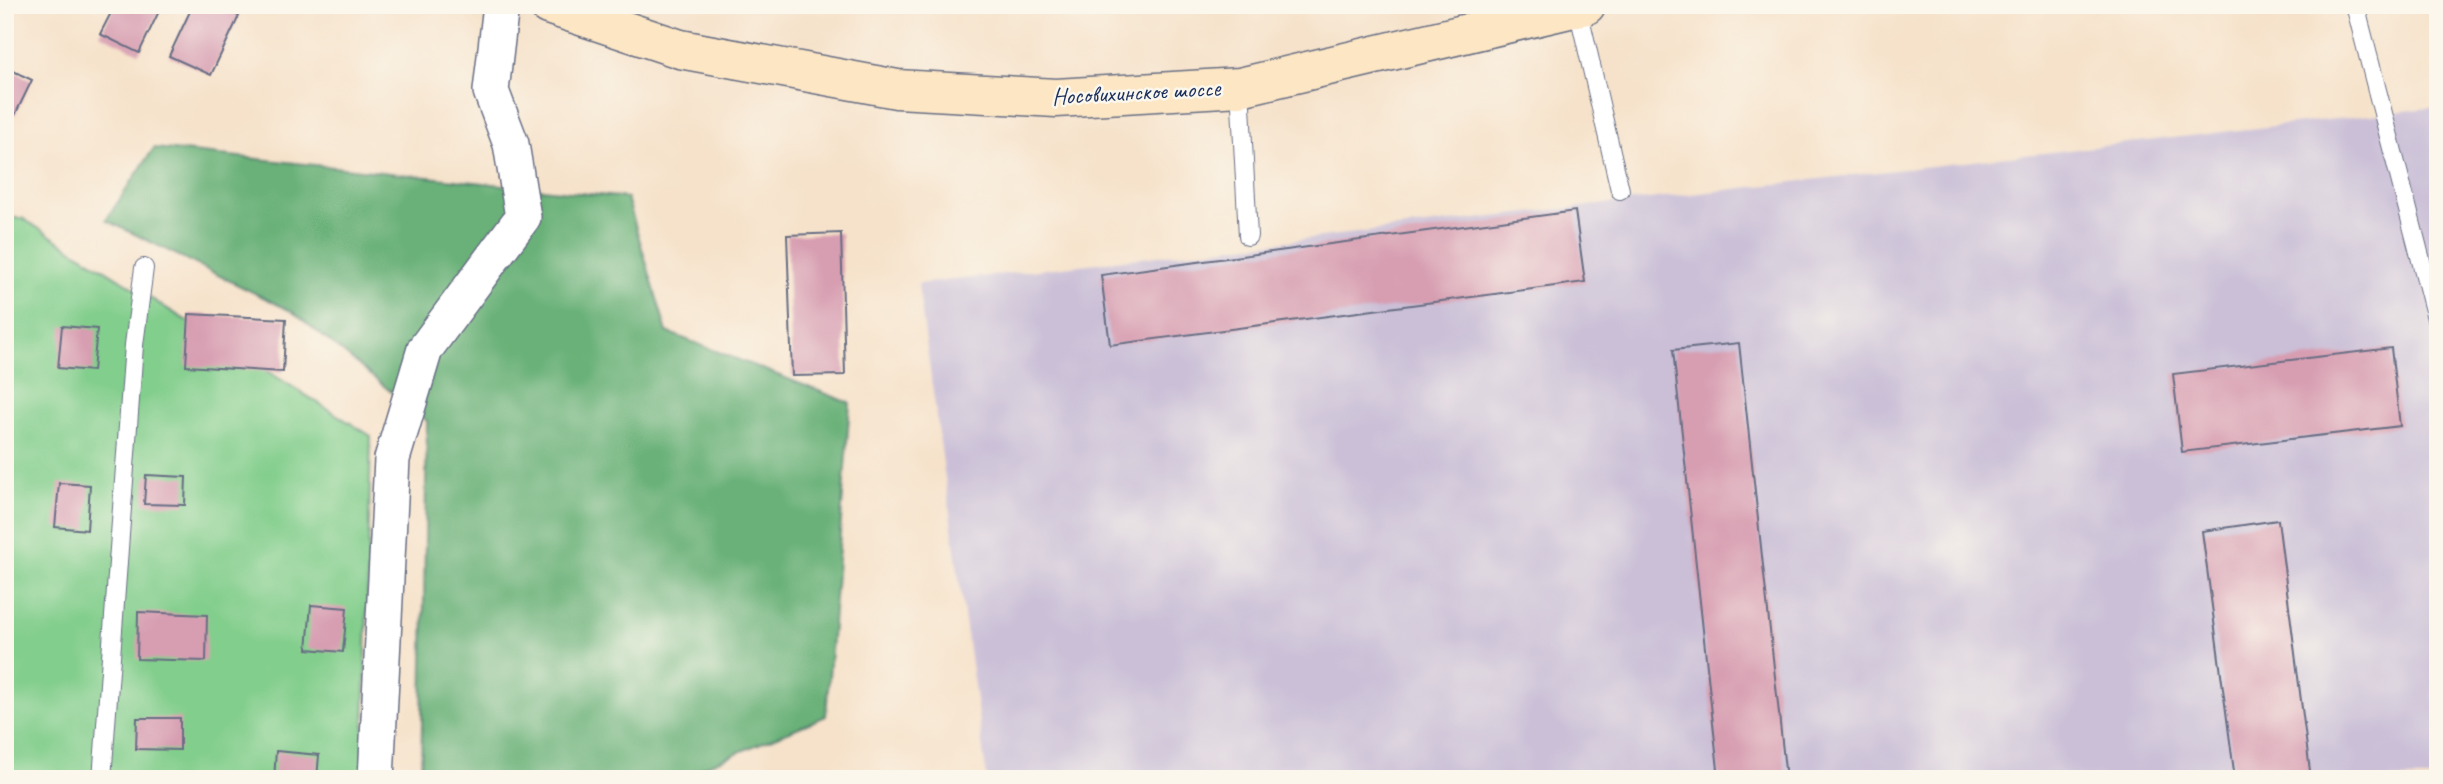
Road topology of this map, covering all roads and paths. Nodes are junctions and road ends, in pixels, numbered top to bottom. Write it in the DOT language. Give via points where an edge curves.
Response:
graph roads {
  1 [pos="501,5"];
  2 [pos="548,5"];
  3 [pos="2355,5"];
  4 [pos="1582,7"];
  5 [pos="1240,87"];
  6 [pos="1620,190"];
  7 [pos="1248,236"];
  8 [pos="144,268"];
  9 [pos="2438,326"];
  10 [pos="102,779"];
  11 [pos="376,779"];
  1 -- 11 [label="street" via="491,91 511,144 523,217 425,349 393,459"];
  2 -- 5 [label="main road, Носовихинское шоссе" via="680,49 897,89 1056,98"];
  3 -- 9 [label="lane"];
  4 -- 5 [label="main road, Носовихинское шоссе"];
  4 -- 6 [label="lane"];
  5 -- 7 [label="lane"];
  8 -- 10 [label="lane" via="134,345"];
}
